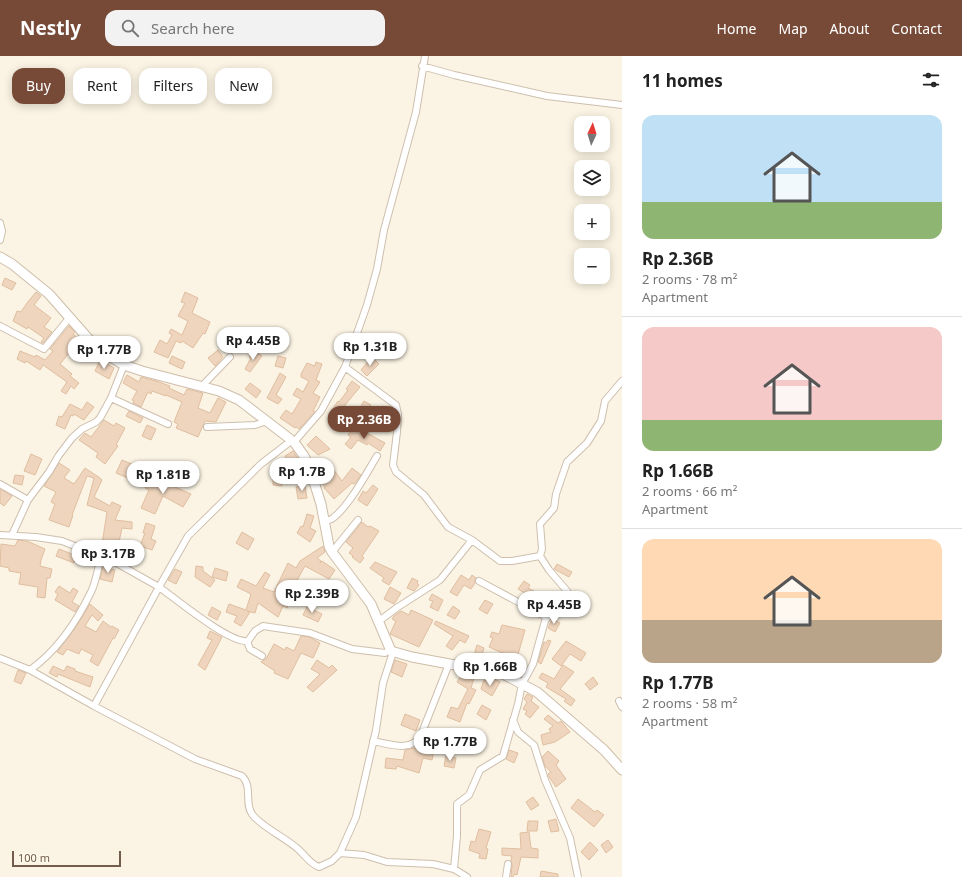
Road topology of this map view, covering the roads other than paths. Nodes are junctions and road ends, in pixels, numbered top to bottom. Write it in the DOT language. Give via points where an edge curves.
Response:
graph roads {
  1 [pos="425,56"];
  2 [pos="422,66"];
  3 [pos="622,106"];
  4 [pos="0,222"];
  5 [pos="0,240"];
  6 [pos="0,257"];
  7 [pos="70,317"];
  8 [pos="0,326"];
  9 [pos="230,357"];
  10 [pos="124,364"];
  11 [pos="345,367"];
  12 [pos="622,381"];
  13 [pos="201,387"];
  14 [pos="111,398"];
  15 [pos="267,421"];
  16 [pos="168,424"];
  17 [pos="206,427"];
  18 [pos="292,441"];
  19 [pos="377,456"];
  20 [pos="0,484"];
  21 [pos="28,500"];
  22 [pos="324,520"];
  23 [pos="358,520"];
  24 [pos="0,535"];
  25 [pos="12,535"];
  26 [pos="472,540"];
  27 [pos="332,552"];
  28 [pos="101,556"];
  29 [pos="540,556"];
  30 [pos="479,581"];
  31 [pos="159,587"];
  32 [pos="546,617"];
  33 [pos="379,622"];
  34 [pos="247,641"];
  35 [pos="392,651"];
  36 [pos="262,656"];
  37 [pos="0,658"];
  38 [pos="449,664"];
  39 [pos="30,670"];
  40 [pos="522,684"];
  41 [pos="94,706"];
  42 [pos="513,720"];
  43 [pos="373,741"];
  44 [pos="622,770"];
  45 [pos="340,853"];
  46 [pos="508,864"];
  47 [pos="454,869"];
  48 [pos="468,877"];
  49 [pos="506,877"];
  50 [pos="578,877"];
  1 -- 2 [label="street"];
  2 -- 3 [label="street" via="547,96"];
  2 -- 11 [label="street" via="416,112 384,230 373,286"];
  4 -- 5 [label="street"];
  6 -- 7 [label="street" via="38,285"];
  7 -- 8 [label="street" via="44,348"];
  7 -- 10 [label="street" via="93,344"];
  9 -- 13 [label="street"];
  10 -- 13 [label="street"];
  10 -- 14 [label="street"];
  11 -- 18 [label="street" via="317,416"];
  11 -- 26 [label="street" via="396,405 398,414 393,465 396,472 424,495 448,527"];
  12 -- 29 [label="street" via="605,401 603,416 587,443 564,468 554,508 540,524"];
  13 -- 15 [label="street" via="219,391 239,400"];
  14 -- 16 [label="street"];
  14 -- 21 [label="street" via="99,420 72,438"];
  15 -- 17 [label="street" via="255,425"];
  15 -- 18 [label="street"];
  18 -- 22 [label="street" via="309,466"];
  18 -- 31 [label="street" via="261,464 188,536"];
  19 -- 22 [label="street" via="343,508 332,519"];
  20 -- 21 [label="street"];
  21 -- 25 [label="street"];
  22 -- 27 [label="street"];
  23 -- 27 [label="street"];
  24 -- 25 [label="street"];
  25 -- 28 [label="street" via="62,541"];
  26 -- 29 [label="street" via="500,560 512,562"];
  26 -- 33 [label="street" via="440,580"];
  27 -- 33 [label="street" via="371,604"];
  28 -- 31 [label="street"];
  28 -- 39 [label="street" via="91,592 76,619 58,645 42,662"];
  29 -- 32 [label="street" via="568,594"];
  30 -- 32 [label="street"];
  31 -- 34 [label="street" via="217,630"];
  31 -- 41 [label="street"];
  32 -- 40 [label="street" via="533,664"];
  33 -- 35 [label="street"];
  34 -- 35 [label="street" via="263,626 310,632 352,649 384,653"];
  34 -- 36 [label="street" via="250,649"];
  35 -- 38 [label="street"];
  35 -- 43 [label="street" via="383,683"];
  37 -- 39 [label="street"];
  38 -- 40 [label="street" via="502,674"];
  38 -- 43 [label="street" via="417,742 405,746"];
  39 -- 41 [label="street"];
  40 -- 42 [label="street"];
  40 -- 44 [label="street" via="548,700 604,750"];
  41 -- 45 [label="street" via="195,759 242,776 248,787 252,814 291,843 316,866 326,865"];
  42 -- 47 [label="street" via="502,756 480,770 469,795 457,804 458,836"];
  42 -- 50 [label="street" via="518,732 534,745 545,780 570,838"];
  43 -- 45 [label="street" via="356,817"];
  45 -- 47 [label="street" via="364,855 387,862 433,864"];
  46 -- 49 [label="street"];
  47 -- 48 [label="street"];
}
